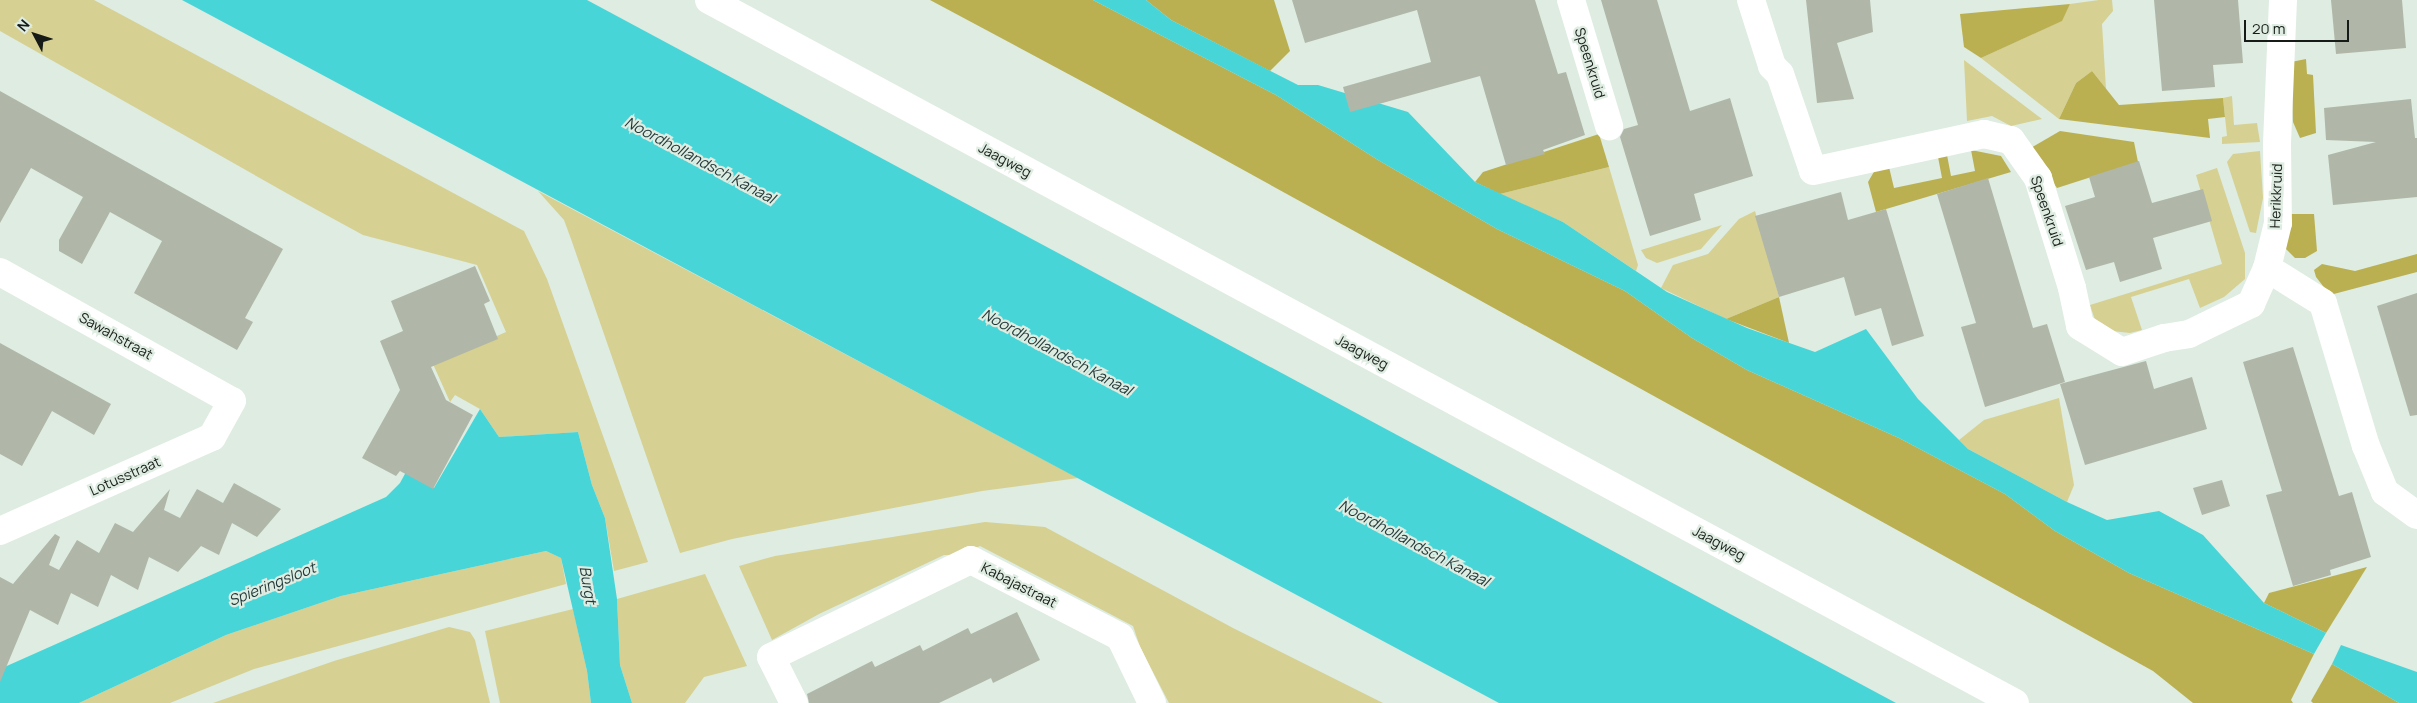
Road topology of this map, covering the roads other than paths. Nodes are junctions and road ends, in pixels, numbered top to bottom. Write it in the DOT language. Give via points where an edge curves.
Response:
graph roads {
  1 [pos="709,0"];
  2 [pos="1571,0"];
  3 [pos="1751,0"];
  4 [pos="2283,0"];
  5 [pos="1609,126"];
  6 [pos="2267,268"];
  7 [pos="0,272"];
  8 [pos="232,400"];
  9 [pos="2417,514"];
  10 [pos="0,531"];
  11 [pos="794,703"];
  12 [pos="1152,703"];
  13 [pos="2015,703"];
  1 -- 13 [label="street, Jaagweg"];
  2 -- 5 [label="street, Speenkruid"];
  3 -- 6 [label="street, Speenkruid" via="1772,66 1780,74 1813,171 1984,134 2011,140 2038,178 2072,288 2080,326 2122,352 2164,338 2189,334 2251,304"];
  4 -- 6 [label="street, Herikkruid" via="2277,144 2278,222"];
  6 -- 9 [label="street" via="2323,303 2366,446 2385,492"];
  7 -- 8 [label="street, Sawahstraat"];
  8 -- 10 [label="street, Lotusstraat" via="212,437"];
  11 -- 12 [label="street, Kabajastraat" via="772,657 971,560 1120,638"];
}
